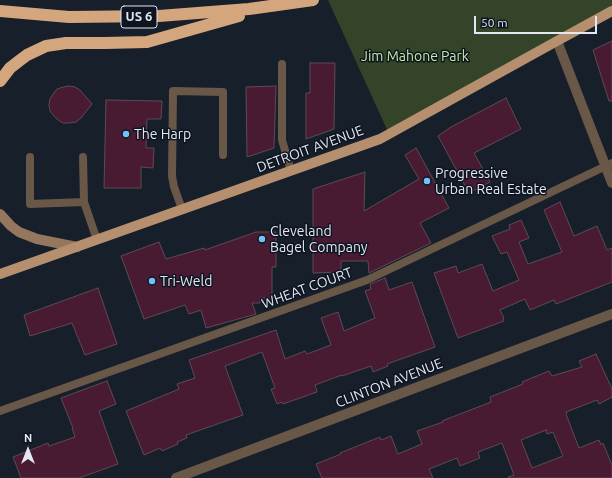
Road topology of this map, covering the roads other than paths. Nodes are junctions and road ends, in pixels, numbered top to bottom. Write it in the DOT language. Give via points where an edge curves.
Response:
graph roads {
  1 [pos="314,0"];
  2 [pos="278,5"];
  3 [pos="0,11"];
  4 [pos="612,11"];
  5 [pos="556,41"];
  6 [pos="282,64"];
  7 [pos="0,81"];
  8 [pos="223,155"];
  9 [pos="30,157"];
  10 [pos="83,157"];
  11 [pos="609,165"];
  12 [pos="291,171"];
  13 [pos="612,183"];
  14 [pos="84,202"];
  15 [pos="182,209"];
  16 [pos="0,214"];
  17 [pos="97,240"];
  18 [pos="77,247"];
  19 [pos="0,274"];
  20 [pos="612,314"];
  21 [pos="0,411"];
  22 [pos="176,478"];
  1 -- 2 [label="highway, US 6"];
  2 -- 3 [label="highway, US 6" via="159,16 69,17"];
  2 -- 7 [label="highway" via="148,42 66,43 46,46 19,61"];
  4 -- 5 [label="main road, DETROIT AVENUE"];
  5 -- 11 [label="street"];
  5 -- 12 [label="main road, DETROIT AVENUE" via="380,139"];
  6 -- 12 [label="lane" via="282,140"];
  8 -- 15 [label="lane" via="223,92 173,91 172,176"];
  9 -- 14 [label="lane" via="30,204"];
  10 -- 14 [label="lane"];
  11 -- 13 [label="street"];
  11 -- 21 [label="lane, WHEAT COURT" via="367,280"];
  12 -- 15 [label="main road, DETROIT AVENUE"];
  14 -- 17 [label="lane"];
  15 -- 17 [label="main road, DETROIT AVENUE"];
  16 -- 18 [label="main road" via="12,226 28,236"];
  17 -- 18 [label="main road, DETROIT AVENUE"];
  18 -- 19 [label="main road, DETROIT AVENUE"];
  20 -- 22 [label="street, CLINTON AVENUE"];
}
